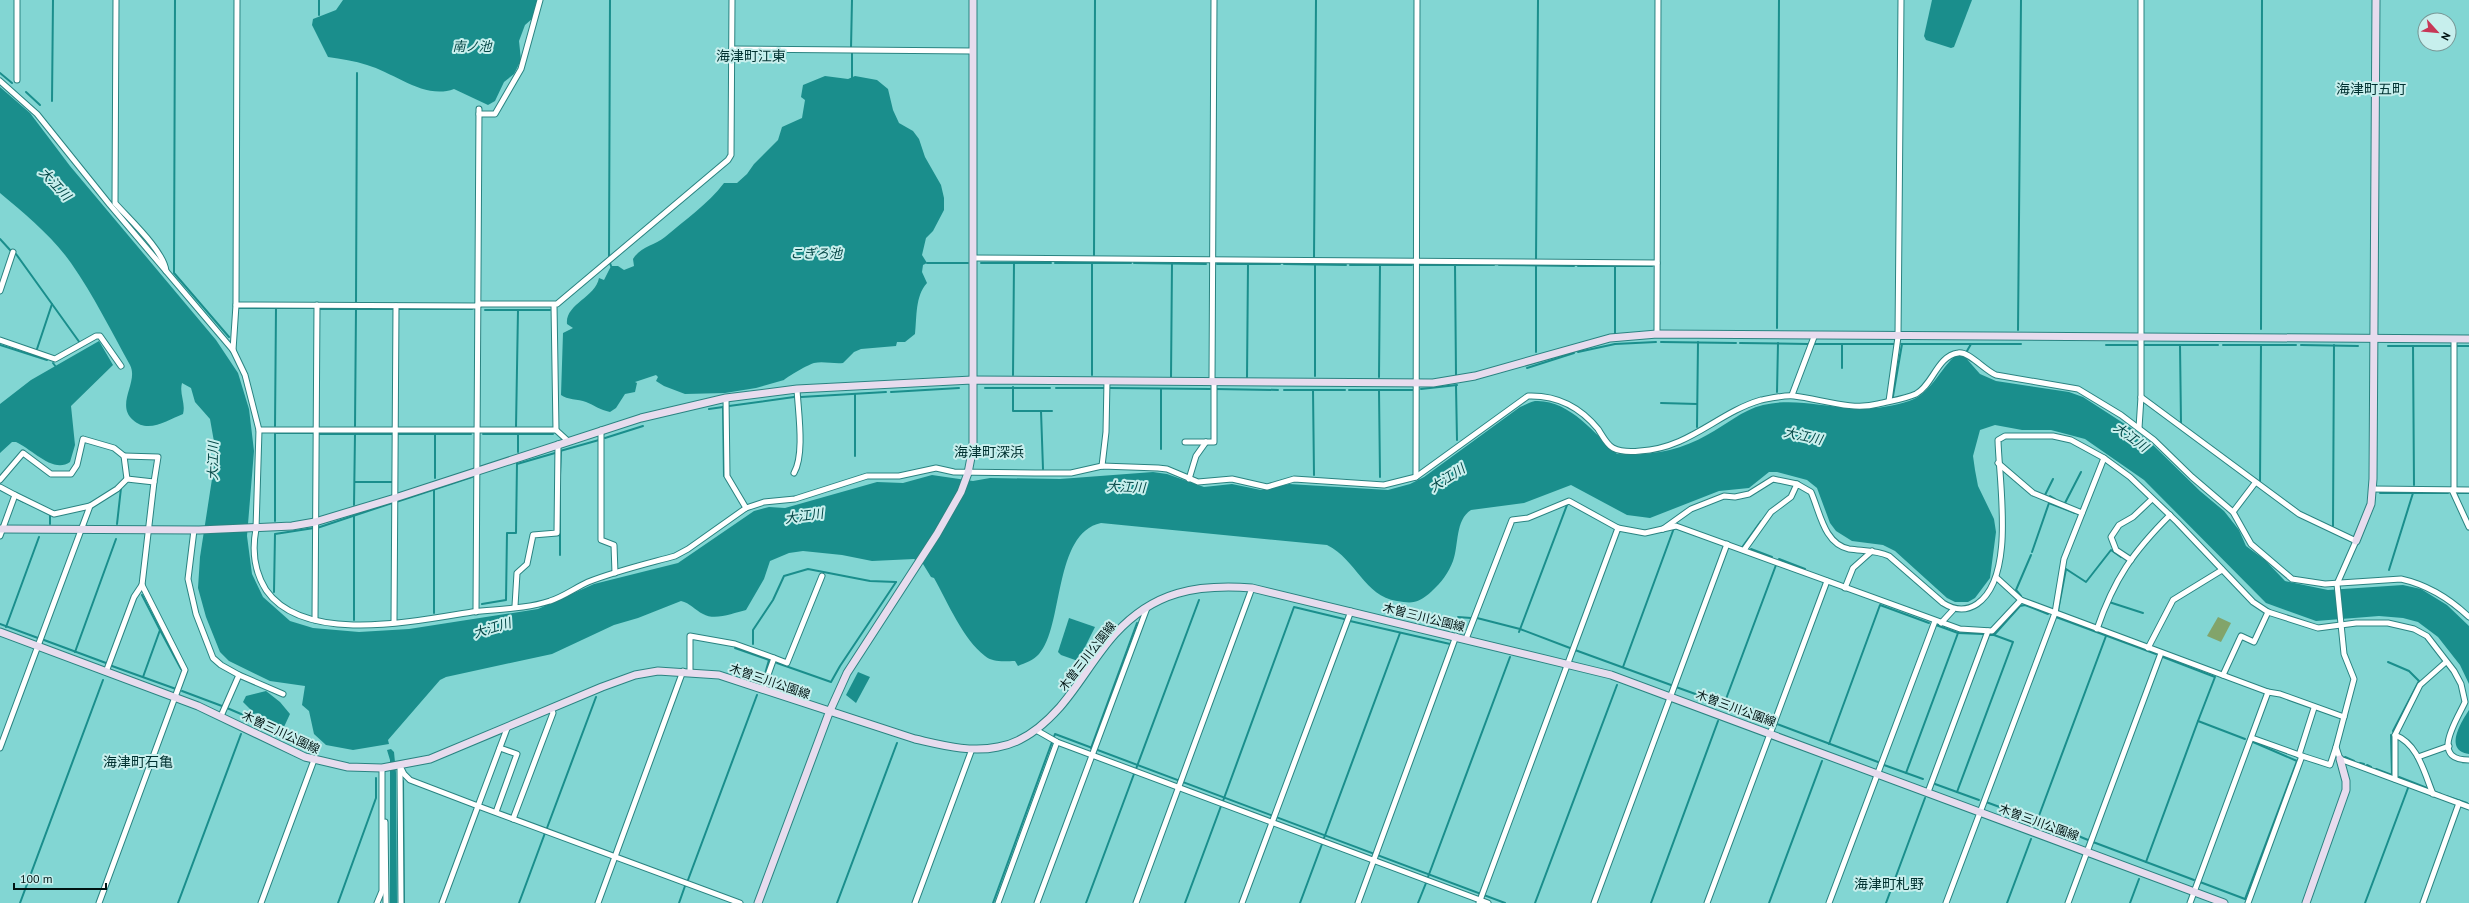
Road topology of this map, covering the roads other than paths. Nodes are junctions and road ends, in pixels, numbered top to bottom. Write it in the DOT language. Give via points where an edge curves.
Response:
graph roads {
  1 [pos="17,0"];
  2 [pos="116,0"];
  3 [pos="237,0"];
  4 [pos="540,0"];
  5 [pos="732,0"];
  6 [pos="973,0"];
  7 [pos="1214,0"];
  8 [pos="1417,0"];
  9 [pos="1658,0"];
  10 [pos="1901,0"];
  11 [pos="2141,0"];
  12 [pos="2376,0"];
  13 [pos="732,49"];
  14 [pos="973,51"];
  15 [pos="17,80"];
  16 [pos="0,81"];
  17 [pos="13,252"];
  18 [pos="973,258"];
  19 [pos="1212,261"];
  20 [pos="1416,262"];
  21 [pos="1657,263"];
  22 [pos="166,273"];
  23 [pos="0,291"];
  24 [pos="236,305"];
  25 [pos="316,305"];
  26 [pos="478,305"];
  27 [pos="554,305"];
  28 [pos="396,306"];
  29 [pos="1657,334"];
  30 [pos="1814,337"];
  31 [pos="1898,337"];
  32 [pos="2140,338"];
  33 [pos="2374,339"];
  34 [pos="2454,339"];
  35 [pos="2469,339"];
  36 [pos="0,340"];
  37 [pos="233,350"];
  38 [pos="121,366"];
  39 [pos="972,380"];
  40 [pos="1213,380"];
  41 [pos="1107,381"];
  42 [pos="1415,383"];
  43 [pos="797,389"];
  44 [pos="1792,395"];
  45 [pos="2141,397"];
  46 [pos="726,398"];
  47 [pos="1889,401"];
  48 [pos="2139,428"];
  49 [pos="316,429"];
  50 [pos="395,429"];
  51 [pos="259,430"];
  52 [pos="478,430"];
  53 [pos="556,430"];
  54 [pos="601,430"];
  55 [pos="568,441"];
  56 [pos="1185,442"];
  57 [pos="1206,442"];
  58 [pos="558,444"];
  59 [pos="124,456"];
  60 [pos="2104,458"];
  61 [pos="1998,463"];
  62 [pos="1102,466"];
  63 [pos="476,470"];
  64 [pos="794,473"];
  65 [pos="968,475"];
  66 [pos="1416,477"];
  67 [pos="127,479"];
  68 [pos="1189,479"];
  69 [pos="0,480"];
  70 [pos="154,482"];
  71 [pos="2255,483"];
  72 [pos="1797,484"];
  73 [pos="0,487"];
  74 [pos="2372,489"];
  75 [pos="2453,490"];
  76 [pos="2469,490"];
  77 [pos="15,495"];
  78 [pos="395,498"];
  79 [pos="2152,499"];
  80 [pos="90,506"];
  81 [pos="746,508"];
  82 [pos="2233,512"];
  83 [pos="2082,513"];
  84 [pos="2170,515"];
  85 [pos="315,522"];
  86 [pos="2469,527"];
  87 [pos="1618,528"];
  88 [pos="255,529"];
  89 [pos="149,530"];
  90 [pos="197,530"];
  91 [pos="1,531"];
  92 [pos="81,531"];
  93 [pos="1661,531"];
  94 [pos="2356,541"];
  95 [pos="1727,544"];
  96 [pos="1744,550"];
  97 [pos="1872,551"];
  98 [pos="2131,560"];
  99 [pos="2222,570"];
  100 [pos="615,573"];
  101 [pos="822,576"];
  102 [pos="1997,578"];
  103 [pos="1826,581"];
  104 [pos="142,585"];
  105 [pos="2337,585"];
  106 [pos="1252,588"];
  107 [pos="1845,588"];
  108 [pos="2021,600"];
  109 [pos="515,606"];
  110 [pos="1147,608"];
  111 [pos="1953,610"];
  112 [pos="1351,611"];
  113 [pos="476,612"];
  114 [pos="2268,612"];
  115 [pos="2055,613"];
  116 [pos="2469,617"];
  117 [pos="315,620"];
  118 [pos="1935,621"];
  119 [pos="394,622"];
  120 [pos="1941,623"];
  121 [pos="2341,624"];
  122 [pos="2097,628"];
  123 [pos="1988,631"];
  124 [pos="0,632"];
  125 [pos="1456,636"];
  126 [pos="1466,639"];
  127 [pos="38,646"];
  128 [pos="2148,648"];
  129 [pos="2161,653"];
  130 [pos="774,658"];
  131 [pos="1568,662"];
  132 [pos="2446,662"];
  133 [pos="106,672"];
  134 [pos="686,672"];
  135 [pos="239,674"];
  136 [pos="2223,675"];
  137 [pos="763,689"];
  138 [pos="2268,692"];
  139 [pos="283,694"];
  140 [pos="1671,696"];
  141 [pos="175,697"];
  142 [pos="551,708"];
  143 [pos="2314,708"];
  144 [pos="829,713"];
  145 [pos="221,716"];
  146 [pos="2344,717"];
  147 [pos="508,726"];
  148 [pos="1036,730"];
  149 [pos="1770,733"];
  150 [pos="2395,735"];
  151 [pos="2252,738"];
  152 [pos="1057,742"];
  153 [pos="2449,746"];
  154 [pos="2336,747"];
  155 [pos="0,748"];
  156 [pos="500,748"];
  157 [pos="972,749"];
  158 [pos="1094,752"];
  159 [pos="2301,756"];
  160 [pos="2418,757"];
  161 [pos="2340,759"];
  162 [pos="314,760"];
  163 [pos="2469,760"];
  164 [pos="399,766"];
  165 [pos="384,768"];
  166 [pos="1878,773"];
  167 [pos="382,778"];
  168 [pos="2395,780"];
  169 [pos="1179,786"];
  170 [pos="1928,792"];
  171 [pos="2433,794"];
  172 [pos="2459,803"];
  173 [pos="478,806"];
  174 [pos="2469,807"];
  175 [pos="1980,811"];
  176 [pos="496,812"];
  177 [pos="513,819"];
  178 [pos="1273,819"];
  179 [pos="2087,851"];
  180 [pos="616,857"];
  181 [pos="1375,859"];
  182 [pos="2194,892"];
  183 [pos="1480,898"];
  184 [pos="99,903"];
  185 [pos="261,903"];
  186 [pos="377,903"];
  187 [pos="386,903"];
  188 [pos="401,903"];
  189 [pos="442,903"];
  190 [pos="598,903"];
  191 [pos="740,903"];
  192 [pos="758,903"];
  193 [pos="915,903"];
  194 [pos="998,903"];
  195 [pos="1038,903"];
  196 [pos="1136,903"];
  197 [pos="1242,903"];
  198 [pos="1358,903"];
  199 [pos="1488,903"];
  200 [pos="1594,903"];
  201 [pos="1707,903"];
  202 [pos="1830,903"];
  203 [pos="1946,903"];
  204 [pos="2068,903"];
  205 [pos="2190,903"];
  206 [pos="2224,903"];
  207 [pos="2248,903"];
  208 [pos="2306,903"];
  209 [pos="2423,903"];
  1 -- 15 [label="street"];
  2 -- 22 [label="street" via="115,202 155,249 164,263"];
  3 -- 24 [label="street"];
  4 -- 26 [label="street" via="521,69 495,114 479,112"];
  5 -- 13 [label="street"];
  6 -- 14 [label="street"];
  7 -- 19 [label="street"];
  8 -- 20 [label="street"];
  9 -- 21 [label="street"];
  10 -- 31 [label="street"];
  11 -- 32 [label="street"];
  12 -- 33 [label="street"];
  13 -- 14 [label="street"];
  13 -- 27 [label="street" via="731,155 728,160"];
  14 -- 18 [label="street"];
  16 -- 22 [label="street" via="37,114"];
  17 -- 23 [label="street"];
  18 -- 19 [label="street"];
  18 -- 39 [label="street"];
  19 -- 20 [label="street"];
  19 -- 40 [label="street"];
  20 -- 21 [label="street"];
  20 -- 42 [label="street"];
  21 -- 29 [label="street"];
  22 -- 37 [label="street"];
  24 -- 25 [label="street"];
  24 -- 37 [label="street"];
  25 -- 28 [label="street"];
  25 -- 49 [label="street"];
  26 -- 27 [label="street"];
  26 -- 28 [label="street"];
  26 -- 52 [label="street"];
  27 -- 53 [label="street"];
  28 -- 50 [label="street"];
  29 -- 30 [label="street"];
  29 -- 42 [label="street" via="1610,338 1461,379"];
  30 -- 31 [label="street"];
  30 -- 44 [label="street"];
  31 -- 32 [label="street"];
  31 -- 47 [label="street"];
  32 -- 33 [label="street"];
  32 -- 45 [label="street"];
  33 -- 34 [label="street"];
  33 -- 74 [label="street"];
  34 -- 35 [label="street"];
  34 -- 75 [label="street"];
  36 -- 38 [label="street" via="55,359 100,336"];
  37 -- 51 [label="street" via="245,375"];
  39 -- 41 [label="street"];
  39 -- 43 [label="street"];
  39 -- 65 [label="street" via="973,447"];
  40 -- 41 [label="street"];
  40 -- 42 [label="street"];
  40 -- 57 [label="street" via="1214,442"];
  41 -- 62 [label="street"];
  42 -- 66 [label="street"];
  43 -- 46 [label="street"];
  43 -- 64 [label="street" via="798,466"];
  44 -- 47 [label="street" via="1848,405 1876,405"];
  44 -- 66 [label="street" via="1747,405 1682,441 1629,452 1612,448 1576,407 1558,398 1528,396"];
  45 -- 48 [label="street"];
  45 -- 71 [label="street"];
  46 -- 54 [label="street"];
  46 -- 81 [label="street" via="727,476"];
  47 -- 48 [label="street" via="1916,394 1924,388 1945,359 1951,354 1962,352 1986,371 1996,375 2078,389"];
  48 -- 82 [label="street"];
  49 -- 50 [label="street"];
  49 -- 51 [label="street"];
  49 -- 85 [label="street"];
  50 -- 52 [label="street"];
  50 -- 78 [label="street"];
  51 -- 88 [label="street"];
  52 -- 53 [label="street"];
  52 -- 63 [label="street"];
  53 -- 55 [label="street"];
  54 -- 55 [label="street"];
  54 -- 100 [label="street" via="601,540 614,545"];
  55 -- 58 [label="street"];
  56 -- 57 [label="street"];
  57 -- 68 [label="street" via="1196,456"];
  58 -- 63 [label="street"];
  58 -- 109 [label="street" via="557,533 533,535 527,564 517,573"];
  59 -- 67 [label="street"];
  59 -- 69 [label="street" via="114,448 84,439 77,465 71,474 51,474 23,453"];
  59 -- 70 [label="street" via="158,457"];
  60 -- 61 [label="street" via="2071,440 2053,436 2005,436 1998,440"];
  60 -- 79 [label="street" via="2130,477"];
  60 -- 83 [label="street"];
  61 -- 83 [label="street" via="2029,491"];
  61 -- 102 [label="street" via="2002,521"];
  62 -- 65 [label="street" via="1071,473"];
  62 -- 68 [label="street" via="1167,469"];
  63 -- 78 [label="street"];
  63 -- 113 [label="street"];
  65 -- 81 [label="street" via="936,468 899,476 867,476 795,499 764,502"];
  65 -- 144 [label="street" via="947,516 847,673"];
  66 -- 68 [label="street" via="1384,485 1294,479 1267,487 1232,478 1211,482"];
  67 -- 70 [label="street"];
  67 -- 80 [label="street" via="118,489"];
  70 -- 89 [label="street"];
  71 -- 82 [label="street"];
  71 -- 94 [label="street" via="2299,514"];
  72 -- 93 [label="street" via="1773,479 1749,494 1724,496 1690,509"];
  72 -- 96 [label="street" via="1791,497 1771,512"];
  72 -- 97 [label="street" via="1811,492 1823,525 1835,543 1848,548"];
  73 -- 77 [label="street"];
  74 -- 75 [label="street"];
  74 -- 94 [label="street" via="2371,504"];
  75 -- 76 [label="street"];
  75 -- 86 [label="street"];
  77 -- 80 [label="street" via="54,514"];
  77 -- 91 [label="street"];
  78 -- 85 [label="street"];
  78 -- 119 [label="street"];
  79 -- 84 [label="street"];
  79 -- 98 [label="street" via="2133,516 2119,524 2111,537 2116,550"];
  80 -- 92 [label="street"];
  81 -- 100 [label="street" via="675,556"];
  82 -- 105 [label="street" via="2251,544 2292,579"];
  83 -- 115 [label="street" via="2064,559"];
  84 -- 98 [label="street"];
  84 -- 99 [label="street"];
  85 -- 88 [label="street"];
  85 -- 117 [label="street"];
  87 -- 93 [label="street" via="1645,533"];
  87 -- 126 [label="street" via="1569,501 1528,518 1512,520"];
  87 -- 131 [label="street"];
  88 -- 90 [label="street"];
  88 -- 117 [label="street" via="256,565 272,598 293,614"];
  89 -- 90 [label="street"];
  89 -- 92 [label="street"];
  89 -- 104 [label="street"];
  90 -- 135 [label="street" via="188,579 196,614 213,658"];
  91 -- 92 [label="street"];
  92 -- 127 [label="street"];
  93 -- 95 [label="street" via="1676,526"];
  94 -- 105 [label="street"];
  95 -- 96 [label="street"];
  95 -- 140 [label="street"];
  96 -- 103 [label="street"];
  97 -- 107 [label="street" via="1853,568"];
  97 -- 111 [label="street" via="1880,552 1897,562"];
  98 -- 122 [label="street" via="2113,588"];
  99 -- 114 [label="street" via="2253,602"];
  99 -- 128 [label="street" via="2173,600"];
  100 -- 109 [label="street" via="589,582 551,601"];
  101 -- 130 [label="street" via="787,663"];
  102 -- 108 [label="street"];
  102 -- 111 [label="street" via="1992,589 1975,605"];
  103 -- 107 [label="street"];
  103 -- 149 [label="street"];
  104 -- 133 [label="street" via="134,596"];
  104 -- 141 [label="street" via="185,670"];
  105 -- 116 [label="street" via="2409,581 2436,591"];
  105 -- 121 [label="street"];
  106 -- 110 [label="street, 木曽三川公園線" via="1195,588 1172,595"];
  106 -- 112 [label="street, 木曽三川公園線"];
  106 -- 169 [label="street"];
  107 -- 118 [label="street"];
  108 -- 115 [label="street"];
  108 -- 123 [label="street" via="1992,631"];
  109 -- 113 [label="street"];
  110 -- 148 [label="street, 木曽三川公園線" via="1115,634 1070,696"];
  110 -- 158 [label="street"];
  111 -- 120 [label="street"];
  112 -- 125 [label="street, 木曽三川公園線"];
  112 -- 178 [label="street"];
  113 -- 119 [label="street"];
  114 -- 121 [label="street" via="2310,626"];
  114 -- 136 [label="street" via="2254,642 2241,636"];
  115 -- 122 [label="street"];
  115 -- 175 [label="street"];
  117 -- 119 [label="street" via="359,624"];
  118 -- 120 [label="street"];
  118 -- 166 [label="street"];
  120 -- 123 [label="street" via="1960,629"];
  121 -- 132 [label="street" via="2388,623 2414,629 2427,636"];
  121 -- 146 [label="street" via="2344,654 2354,679"];
  122 -- 128 [label="street"];
  123 -- 170 [label="street"];
  124 -- 127 [label="street, 木曽三川公園線"];
  125 -- 126 [label="street, 木曽三川公園線"];
  125 -- 181 [label="street"];
  126 -- 131 [label="street, 木曽三川公園線"];
  127 -- 133 [label="street, 木曽三川公園線"];
  127 -- 155 [label="street"];
  128 -- 129 [label="street"];
  129 -- 136 [label="street"];
  129 -- 179 [label="street"];
  130 -- 134 [label="street" via="735,644 690,636"];
  130 -- 137 [label="street"];
  131 -- 140 [label="street, 木曽三川公園線" via="1611,674"];
  131 -- 183 [label="street"];
  132 -- 150 [label="street" via="2420,685"];
  132 -- 153 [label="street" via="2454,671 2466,699 2451,727"];
  133 -- 141 [label="street, 木曽三川公園線"];
  134 -- 137 [label="street, 木曽三川公園線" via="719,675"];
  134 -- 142 [label="street, 木曽三川公園線" via="658,671 635,675"];
  134 -- 180 [label="street"];
  135 -- 139 [label="street"];
  135 -- 145 [label="street"];
  136 -- 138 [label="street"];
  137 -- 144 [label="street, 木曽三川公園線"];
  138 -- 143 [label="street" via="2280,694"];
  138 -- 151 [label="street"];
  140 -- 149 [label="street, 木曽三川公園線"];
  140 -- 200 [label="street"];
  141 -- 145 [label="street, 木曽三川公園線"];
  141 -- 184 [label="street"];
  142 -- 147 [label="street, 木曽三川公園線"];
  142 -- 177 [label="street" via="553,713"];
  143 -- 146 [label="street"];
  143 -- 159 [label="street"];
  144 -- 157 [label="street, 木曽三川公園線" via="915,739"];
  144 -- 192 [label="street"];
  145 -- 162 [label="street, 木曽三川公園線"];
  146 -- 154 [label="street"];
  147 -- 156 [label="street"];
  147 -- 164 [label="street, 木曽三川公園線" via="430,759"];
  148 -- 152 [label="street"];
  148 -- 157 [label="street, 木曽三川公園線" via="999,747"];
  149 -- 166 [label="street, 木曽三川公園線"];
  149 -- 201 [label="street"];
  150 -- 160 [label="street" via="2404,738"];
  150 -- 168 [label="street"];
  151 -- 159 [label="street"];
  151 -- 182 [label="street"];
  152 -- 158 [label="street"];
  152 -- 194 [label="street"];
  153 -- 160 [label="street"];
  153 -- 163 [label="street" via="2454,758"];
  154 -- 159 [label="street" via="2330,765"];
  154 -- 161 [label="street"];
  156 -- 173 [label="street"];
  156 -- 176 [label="street" via="517,754"];
  157 -- 193 [label="street"];
  158 -- 169 [label="street"];
  158 -- 195 [label="street"];
  159 -- 207 [label="street"];
  160 -- 171 [label="street"];
  161 -- 168 [label="street"];
  161 -- 208 [label="street" via="2346,790"];
  162 -- 165 [label="street, 木曽三川公園線" via="348,767"];
  162 -- 185 [label="street"];
  164 -- 165 [label="street, 木曽三川公園線"];
  164 -- 173 [label="street" via="410,780"];
  164 -- 188 [label="street"];
  165 -- 167 [label="street"];
  166 -- 170 [label="street, 木曽三川公園線"];
  166 -- 202 [label="street"];
  167 -- 186 [label="street" via="382,891"];
  167 -- 187 [label="street" via="385,783"];
  168 -- 171 [label="street"];
  169 -- 178 [label="street"];
  169 -- 196 [label="street"];
  170 -- 175 [label="street, 木曽三川公園線"];
  171 -- 172 [label="street"];
  172 -- 174 [label="street"];
  172 -- 209 [label="street"];
  173 -- 176 [label="street"];
  173 -- 189 [label="street"];
  175 -- 179 [label="street, 木曽三川公園線"];
  175 -- 203 [label="street"];
  176 -- 177 [label="street"];
  177 -- 180 [label="street"];
  178 -- 181 [label="street"];
  178 -- 197 [label="street"];
  179 -- 182 [label="street, 木曽三川公園線"];
  179 -- 204 [label="street"];
  180 -- 190 [label="street"];
  180 -- 191 [label="street"];
  181 -- 183 [label="street"];
  181 -- 198 [label="street"];
  182 -- 205 [label="street"];
  182 -- 206 [label="street, 木曽三川公園線"];
  183 -- 199 [label="street"];
}
